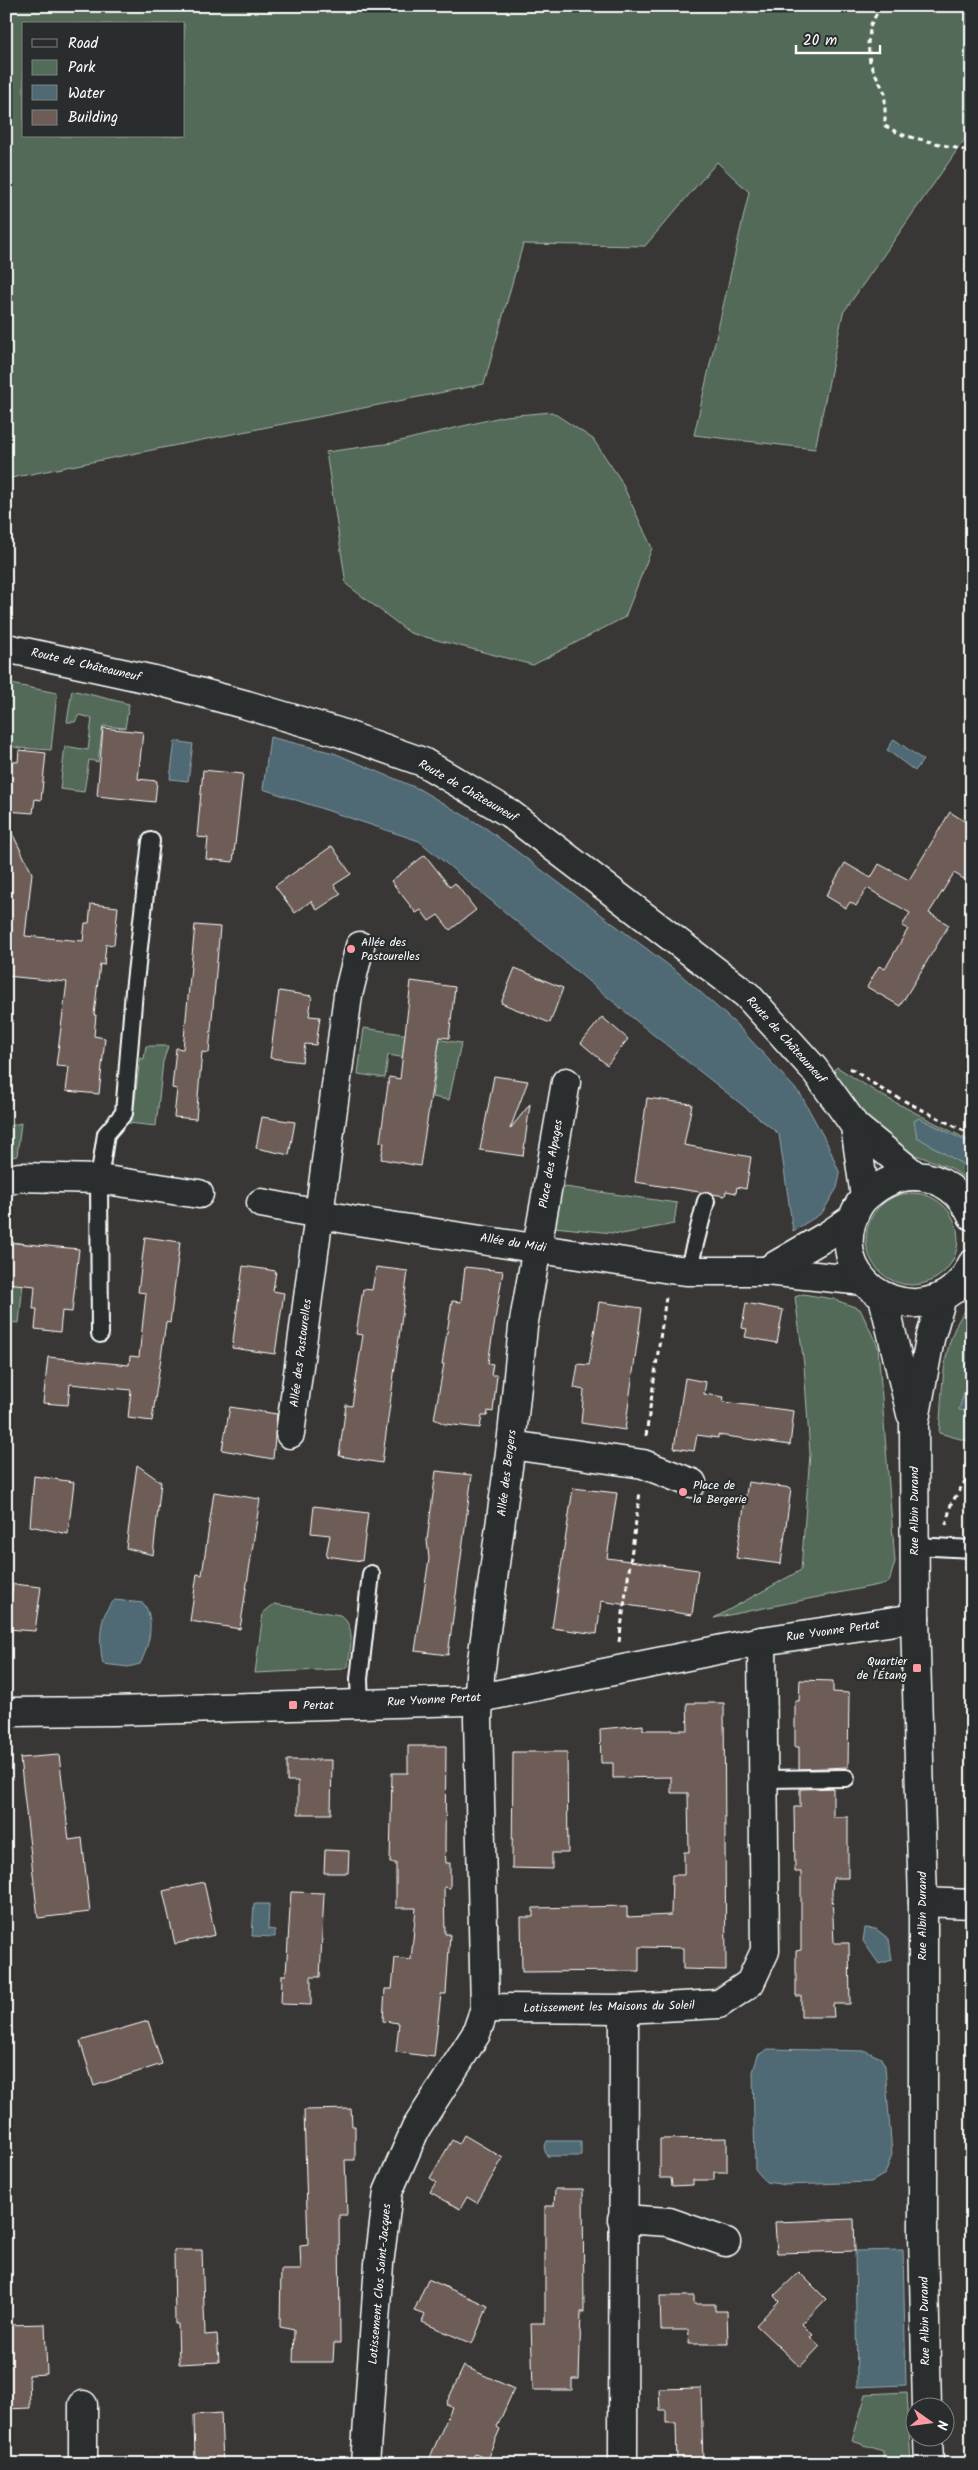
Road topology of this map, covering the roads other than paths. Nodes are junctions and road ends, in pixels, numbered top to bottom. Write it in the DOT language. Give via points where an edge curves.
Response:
graph roads {
  1 [pos="6,648"];
  2 [pos="151,841"];
  3 [pos="360,946"];
  4 [pos="566,1082"];
  5 [pos="855,1126"];
  6 [pos="916,1176"];
  7 [pos="99,1179"];
  8 [pos="6,1181"];
  9 [pos="199,1194"];
  10 [pos="965,1196"];
  11 [pos="706,1201"];
  12 [pos="261,1203"];
  13 [pos="859,1208"];
  14 [pos="318,1213"];
  15 [pos="972,1216"];
  16 [pos="536,1247"];
  17 [pos="972,1265"];
  18 [pos="679,1270"];
  19 [pos="766,1272"];
  20 [pos="874,1289"];
  21 [pos="942,1297"];
  22 [pos="100,1334"];
  23 [pos="914,1425"];
  24 [pos="290,1434"];
  25 [pos="511,1445"];
  26 [pos="692,1483"];
  27 [pos="915,1546"];
  28 [pos="972,1549"];
  29 [pos="371,1574"];
  30 [pos="915,1618"];
  31 [pos="762,1641"];
  32 [pos="478,1699"];
  33 [pos="360,1704"];
  34 [pos="6,1712"];
  35 [pos="846,1778"];
  36 [pos="763,1779"];
  37 [pos="923,1902"];
  38 [pos="972,1904"];
  39 [pos="484,2008"];
  40 [pos="624,2009"];
  41 [pos="622,2219"];
  42 [pos="726,2242"];
  43 [pos="927,2398"];
  44 [pos="83,2405"];
  45 [pos="928,2448"];
  46 [pos="83,2464"];
  47 [pos="365,2464"];
  48 [pos="623,2464"];
  49 [pos="928,2464"];
  1 -- 5 [label="street, Route de Châteauneuf" via="154,680 247,705 423,762 509,813 747,995 814,1069"];
  2 -- 7 [label="lane" via="124,1113 106,1134"];
  3 -- 14 [label="street, Allée des Pastourelles" via="348,995"];
  4 -- 16 [label="street, Place des Alpages"];
  5 -- 6 [label="street, Route de Châteauneuf"];
  5 -- 13 [label="street, Route de Châteauneuf"];
  6 -- 10 [label="street" via="945,1184"];
  6 -- 13 [label="street" via="897,1178 880,1185"];
  7 -- 8 [label="street" via="19,1177"];
  7 -- 9 [label="street"];
  7 -- 22 [label="lane"];
  10 -- 15 [label="street"];
  11 -- 18 [label="lane"];
  12 -- 14 [label="street, Allée du Midi"];
  13 -- 19 [label="street" via="828,1235"];
  13 -- 20 [label="street, Route de Châteauneuf" via="849,1245 856,1270"];
  14 -- 16 [label="street, Allée du Midi"];
  14 -- 24 [label="street, Allée des Pastourelles"];
  16 -- 18 [label="street, Allée du Midi"];
  16 -- 25 [label="street, Allée des Bergers" via="523,1328"];
  17 -- 21 [label="street" via="959,1284"];
  18 -- 19 [label="street, Allée du Midi"];
  19 -- 20 [label="street, Allée du Midi"];
  20 -- 21 [label="street, Allée du Midi" via="912,1304"];
  20 -- 23 [label="street, Rue Albin Durand"];
  21 -- 23 [label="street, Rue Albin Durand" via="932,1331"];
  23 -- 27 [label="street, Rue Albin Durand"];
  25 -- 26 [label="street" via="643,1464"];
  25 -- 32 [label="street, Allée des Bergers"];
  27 -- 28 [label="lane"];
  27 -- 30 [label="street, Rue Albin Durand"];
  29 -- 33 [label="lane" via="359,1679"];
  30 -- 31 [label="street, Rue Yvonne Pertat"];
  30 -- 37 [label="street, Rue Albin Durand"];
  31 -- 32 [label="street, Rue Yvonne Pertat"];
  31 -- 36 [label="street, Lotissement les Maisons du Soleil"];
  32 -- 33 [label="street, Rue Yvonne Pertat"];
  32 -- 39 [label="street"];
  33 -- 34 [label="street, Rue Yvonne Pertat"];
  35 -- 36 [label="lane"];
  36 -- 40 [label="street, Lotissement les Maisons du Soleil" via="765,1951 750,1983 719,2004"];
  37 -- 38 [label="street"];
  37 -- 43 [label="street, Rue Albin Durand" via="923,2233"];
  39 -- 40 [label="street, Lotissement les Maisons du Soleil"];
  39 -- 47 [label="street, Lotissement Clos Saint-Jacques" via="476,2034 416,2128 388,2192 379,2264"];
  40 -- 41 [label="street"];
  41 -- 42 [label="street" via="669,2222"];
  41 -- 48 [label="street"];
  44 -- 46 [label="street"];
  45 -- 49 [label="street"];
}
